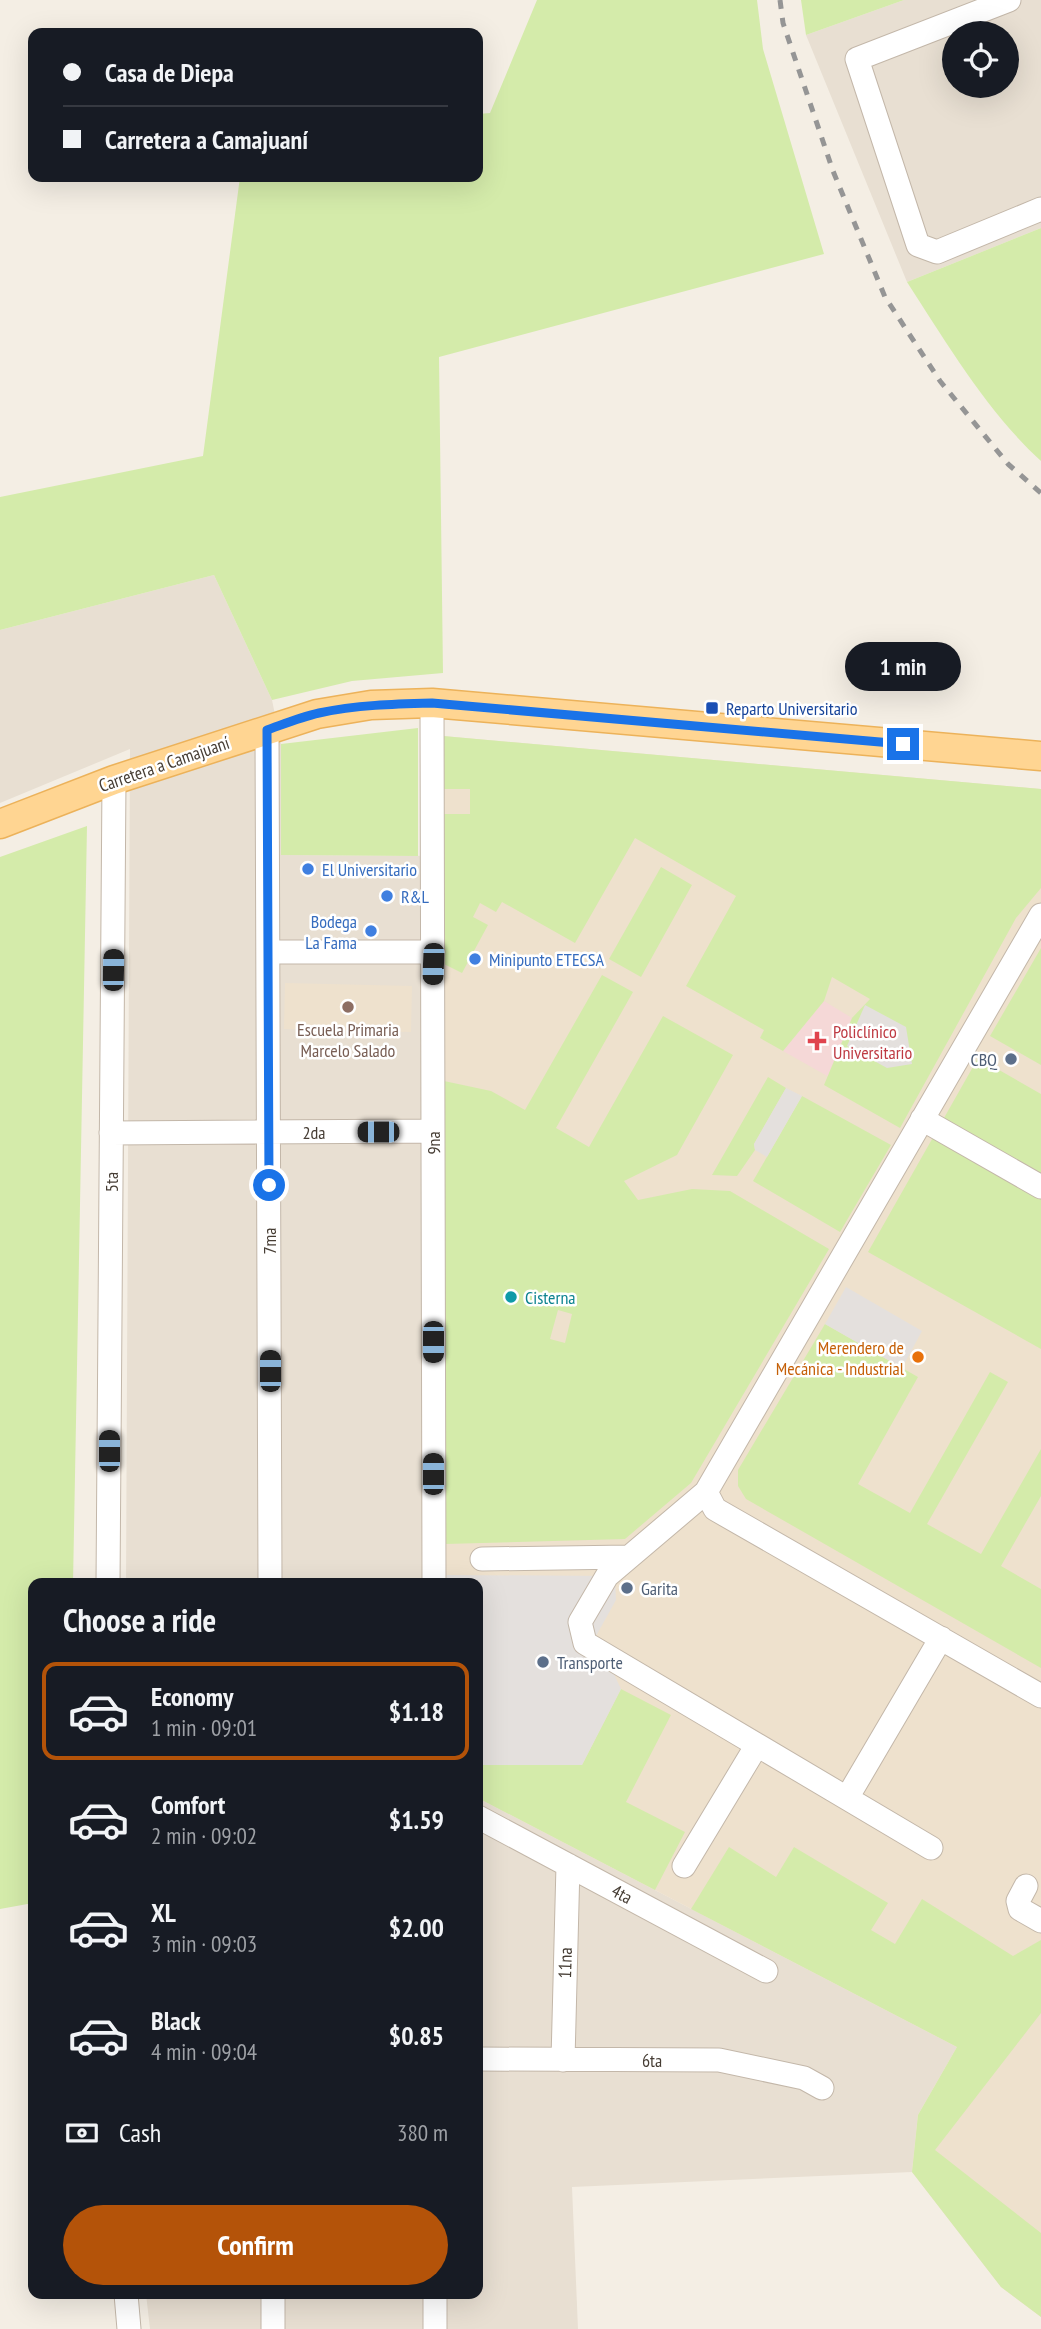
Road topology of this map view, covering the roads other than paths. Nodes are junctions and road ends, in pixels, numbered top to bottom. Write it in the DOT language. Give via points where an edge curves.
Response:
graph roads {
  1 [pos="1009,0"];
  2 [pos="1041,209"];
  3 [pos="432,703"];
  4 [pos="267,730"];
  5 [pos="1041,756"];
  6 [pos="114,780"];
  7 [pos="0,824"];
  8 [pos="1041,915"];
  9 [pos="268,952"];
  10 [pos="432,952"];
  11 [pos="922,1119"];
  12 [pos="433,1131"];
  13 [pos="269,1132"];
  14 [pos="111,1133"];
  15 [pos="1041,1187"];
  16 [pos="706,1492"];
  17 [pos="629,1557"];
  18 [pos="482,1559"];
  19 [pos="108,1578"];
  20 [pos="270,1578"];
  21 [pos="434,1578"];
  22 [pos="941,1638"];
  23 [pos="1041,1696"];
  24 [pos="757,1745"];
  25 [pos="847,1798"];
  26 [pos="483,1820"];
  27 [pos="931,1848"];
  28 [pos="568,1866"];
  29 [pos="684,1866"];
  30 [pos="1026,1886"];
  31 [pos="1041,1921"];
  32 [pos="766,1971"];
  33 [pos="483,2059"];
  34 [pos="562,2060"];
  35 [pos="822,2088"];
  36 [pos="126,2299"];
  37 [pos="273,2299"];
  38 [pos="435,2299"];
  39 [pos="129,2329"];
  40 [pos="273,2329"];
  41 [pos="435,2329"];
  1 -- 2 [label="street" via="857,58 918,245 937,252"];
  3 -- 4 [label="main road, Carretera a Camajuaní" via="358,707"];
  3 -- 5 [label="main road, Carretera a Camajuaní"];
  3 -- 10 [label="street, 9na"];
  4 -- 6 [label="main road, Carretera a Camajuaní"];
  4 -- 9 [label="street, 7ma"];
  6 -- 7 [label="main road, Carretera a Camajuaní"];
  6 -- 14 [label="street, 5ta"];
  8 -- 11 [label="street"];
  9 -- 10 [label="street"];
  9 -- 13 [label="street, 7ma"];
  10 -- 12 [label="street, 9na"];
  11 -- 15 [label="street"];
  11 -- 16 [label="street"];
  12 -- 13 [label="street, 2da"];
  12 -- 21 [label="street, 9na"];
  13 -- 14 [label="street, 2da"];
  13 -- 20 [label="street, 7ma"];
  14 -- 19 [label="street, 5ta"];
  16 -- 17 [label="street"];
  16 -- 22 [label="street" via="715,1509"];
  17 -- 18 [label="street"];
  17 -- 24 [label="street" via="607,1576 580,1622 585,1643"];
  22 -- 23 [label="street"];
  22 -- 25 [label="street"];
  24 -- 25 [label="street"];
  24 -- 29 [label="street"];
  25 -- 27 [label="street"];
  26 -- 28 [label="street, 4ta"];
  28 -- 32 [label="street, 4ta"];
  28 -- 34 [label="street, 11na"];
  30 -- 31 [label="street" via="1018,1901 1020,1909"];
  33 -- 34 [label="street, 6ta"];
  34 -- 35 [label="street, 6ta" via="719,2060 804,2078"];
  36 -- 39 [label="street"];
  37 -- 40 [label="street"];
  38 -- 41 [label="street"];
}
